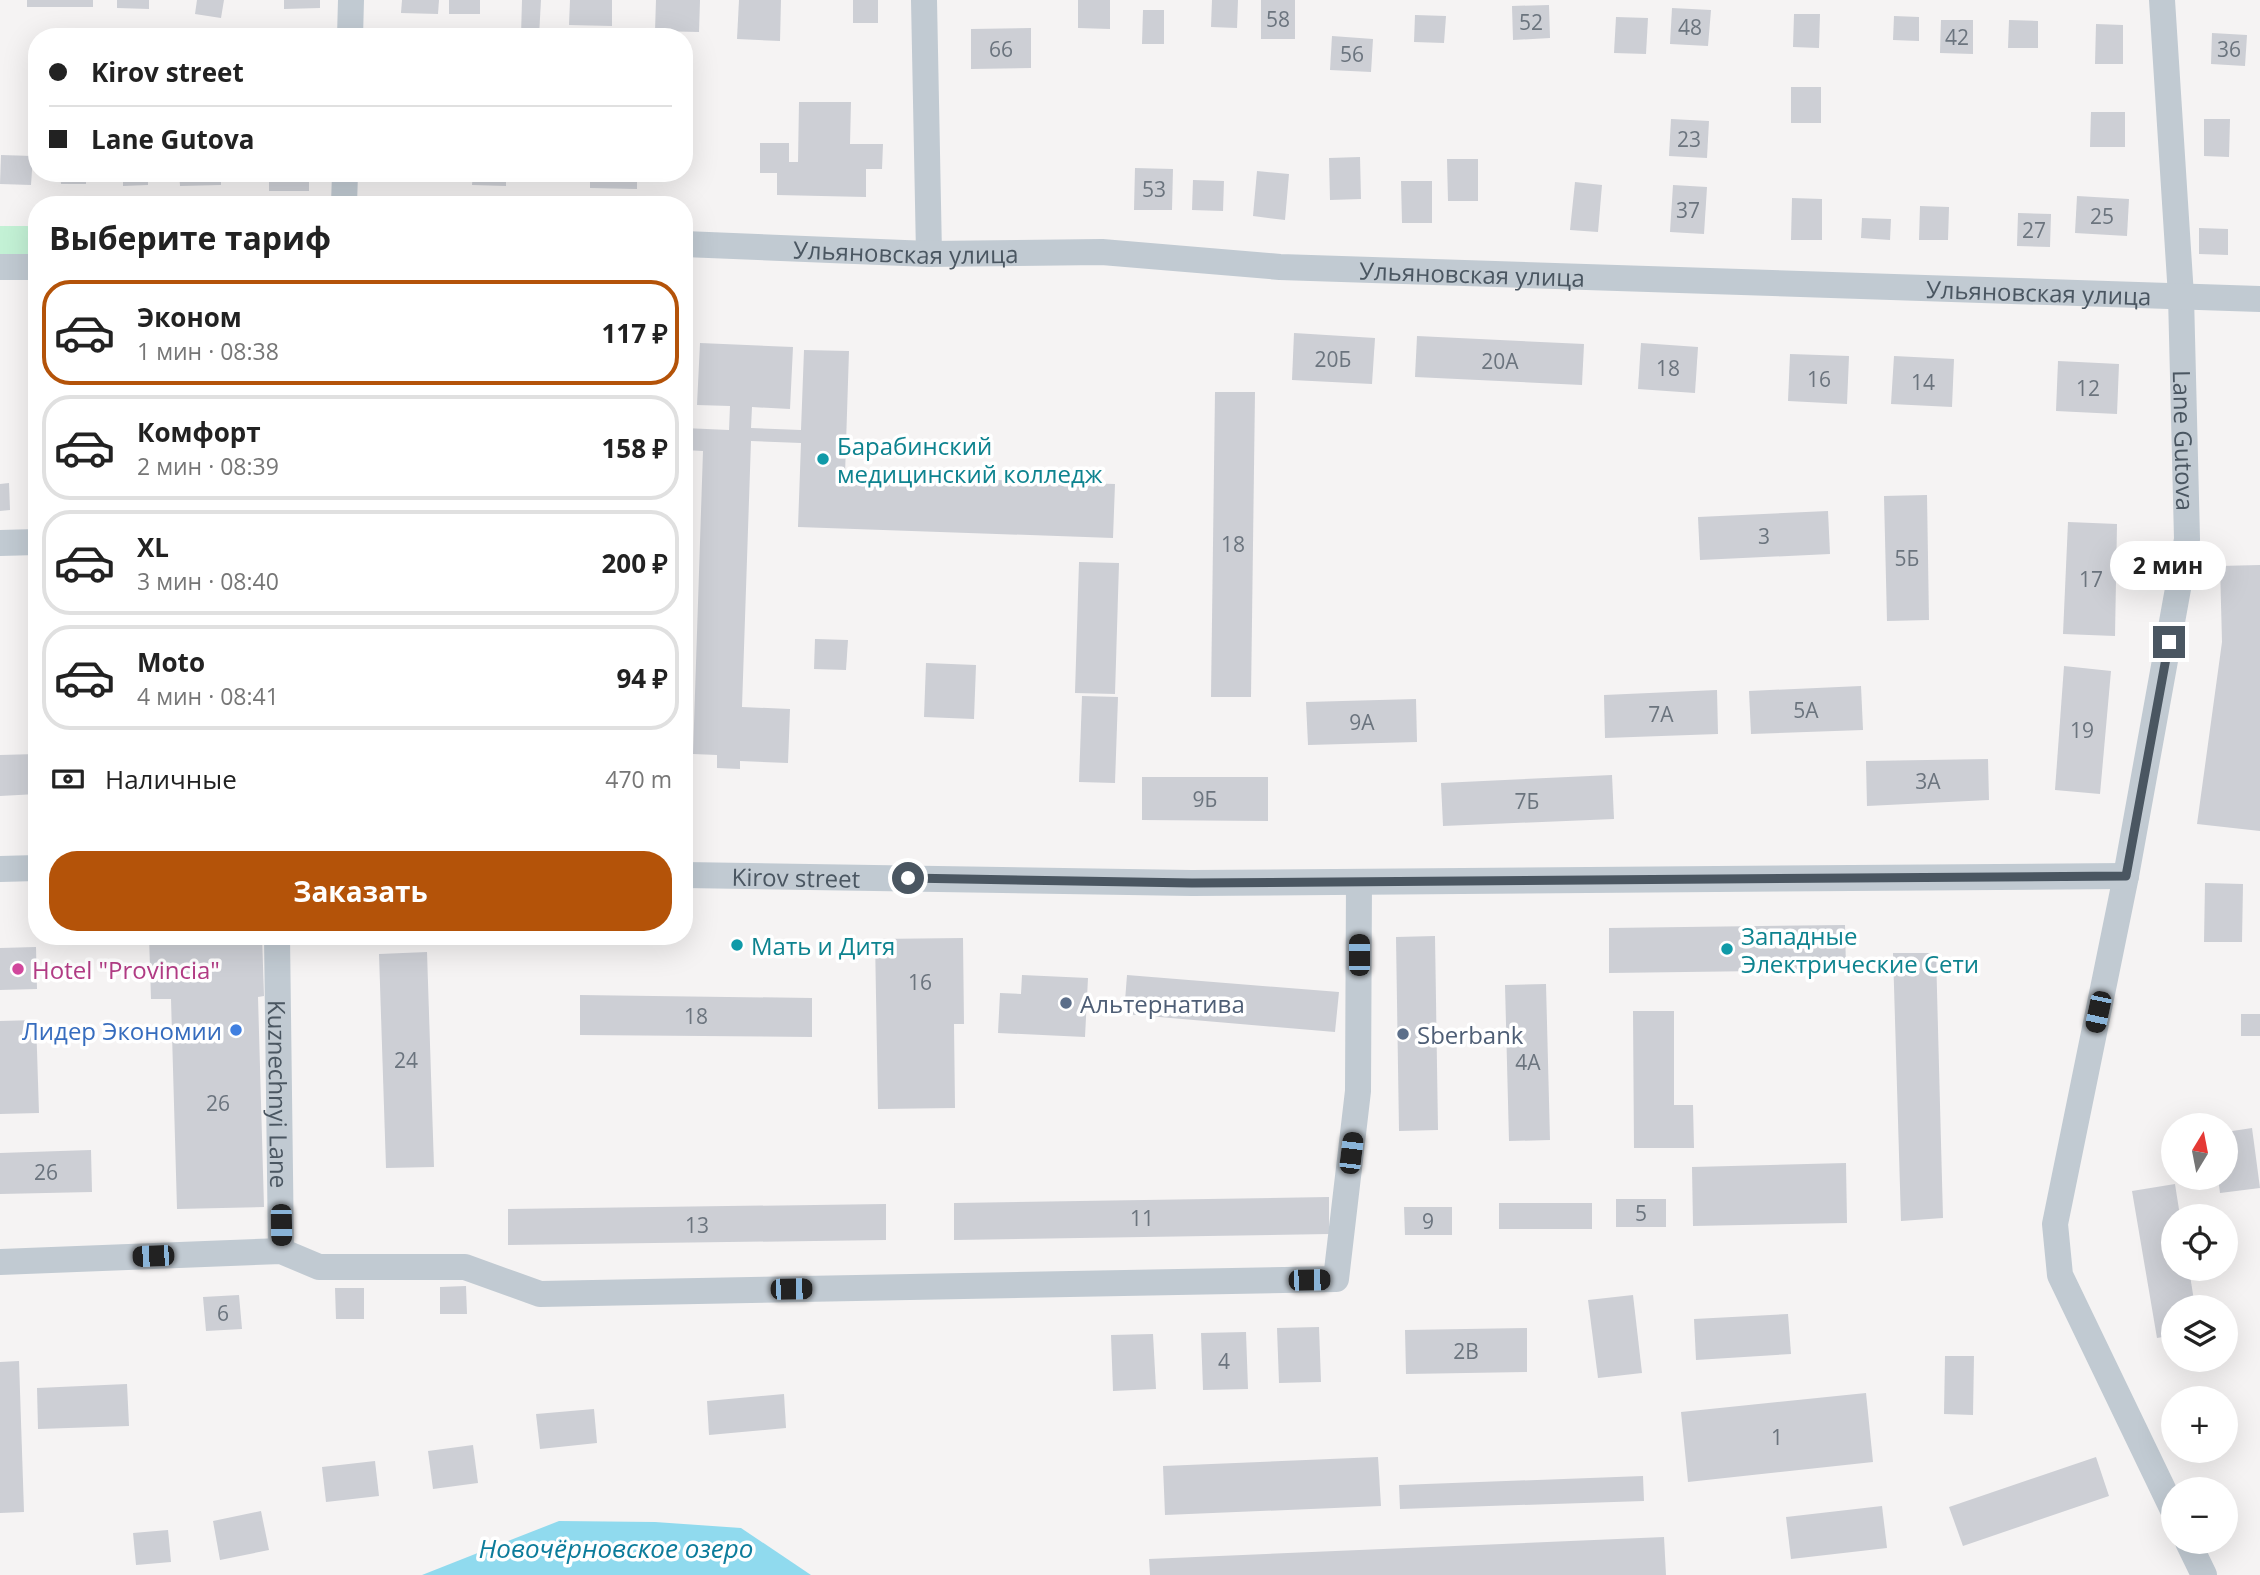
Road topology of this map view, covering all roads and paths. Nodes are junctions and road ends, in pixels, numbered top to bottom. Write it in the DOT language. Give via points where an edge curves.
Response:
graph roads {
  1 [pos="351,0"];
  2 [pos="924,0"];
  3 [pos="2162,0"];
  4 [pos="350,28"];
  5 [pos="693,244"];
  6 [pos="929,254"];
  7 [pos="0,267"];
  8 [pos="28,267"];
  9 [pos="2181,296"];
  10 [pos="2260,299"];
  11 [pos="28,542"];
  12 [pos="0,543"];
  13 [pos="28,868"];
  14 [pos="0,870"];
  15 [pos="693,876"];
  16 [pos="2126,876"];
  17 [pos="1359,882"];
  18 [pos="277,945"];
  19 [pos="281,1251"];
  20 [pos="0,1262"];
  21 [pos="2161,1485"];
  22 [pos="2194,1554"];
  23 [pos="2204,1575"];
  1 -- 4 [label="street"];
  2 -- 6 [label="street"];
  3 -- 9 [label="street, Lane Gutova"];
  5 -- 6 [label="street, Ульяновская улица"];
  6 -- 9 [label="street, Ульяновская улица" via="1102,252 1280,267"];
  7 -- 8 [label="street"];
  9 -- 10 [label="street, Ульяновская улица"];
  9 -- 16 [label="street, Lane Gutova" via="2187,538"];
  11 -- 12 [label="street"];
  13 -- 14 [label="street"];
  15 -- 17 [label="street, Kirov street"];
  16 -- 17 [label="street, Kirov street"];
  16 -- 21 [label="street, Lane Gutova" via="2055,1224 2060,1275"];
  17 -- 19 [label="street" via="1358,1091 1336,1279 540,1294 465,1267 319,1266"];
  18 -- 19 [label="street, Kuznechnyi Lane"];
  19 -- 20 [label="street"];
  22 -- 23 [label="street"];
}
